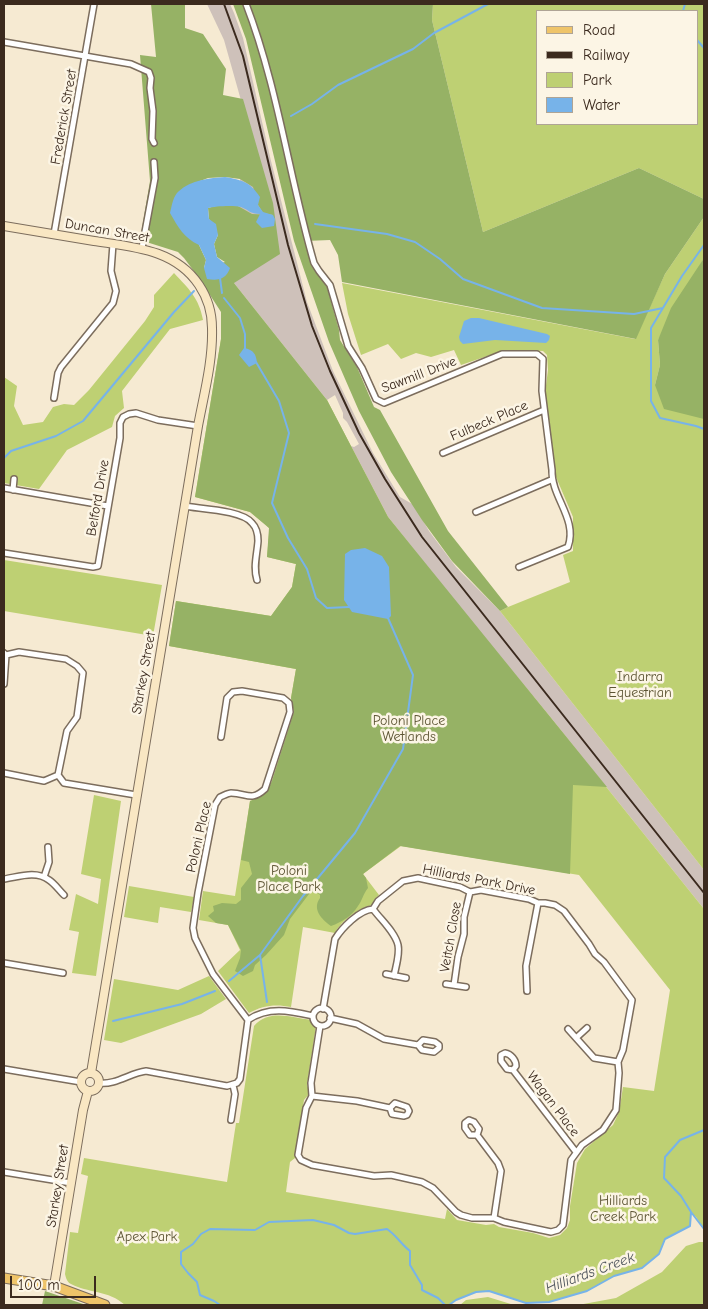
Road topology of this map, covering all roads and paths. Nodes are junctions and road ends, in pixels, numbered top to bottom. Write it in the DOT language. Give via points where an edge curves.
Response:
graph roads {
  1 [pos="94,4"];
  2 [pos="246,4"];
  3 [pos="4,42"];
  4 [pos="86,57"];
  5 [pos="154,143"];
  6 [pos="154,162"];
  7 [pos="4,226"];
  8 [pos="54,234"];
  9 [pos="113,244"];
  10 [pos="142,248"];
  11 [pos="196,281"];
  12 [pos="54,398"];
  13 [pos="544,410"];
  14 [pos="198,426"];
  15 [pos="443,452"];
  16 [pos="14,478"];
  17 [pos="552,480"];
  18 [pos="4,488"];
  19 [pos="13,490"];
  20 [pos="108,506"];
  21 [pos="184,506"];
  22 [pos="476,512"];
  23 [pos="4,553"];
  24 [pos="519,567"];
  25 [pos="257,580"];
  26 [pos="5,654"];
  27 [pos="4,684"];
  28 [pos="220,737"];
  29 [pos="4,773"];
  30 [pos="58,775"];
  31 [pos="136,795"];
  32 [pos="48,847"];
  33 [pos="44,877"];
  34 [pos="4,879"];
  35 [pos="470,892"];
  36 [pos="64,895"];
  37 [pos="538,904"];
  38 [pos="373,909"];
  39 [pos="4,963"];
  40 [pos="63,974"];
  41 [pos="386,974"];
  42 [pos="394,976"];
  43 [pos="406,978"];
  44 [pos="446,984"];
  45 [pos="454,985"];
  46 [pos="466,987"];
  47 [pos="527,991"];
  48 [pos="323,1009"];
  49 [pos="313,1016"];
  50 [pos="330,1018"];
  51 [pos="248,1020"];
  52 [pos="320,1026"];
  53 [pos="587,1028"];
  54 [pos="568,1029"];
  55 [pos="576,1038"];
  56 [pos="418,1045"];
  57 [pos="618,1062"];
  58 [pos="4,1069"];
  59 [pos="513,1070"];
  60 [pos="91,1073"];
  61 [pos="81,1082"];
  62 [pos="99,1083"];
  63 [pos="233,1085"];
  64 [pos="88,1091"];
  65 [pos="312,1096"];
  66 [pos="390,1108"];
  67 [pos="231,1120"];
  68 [pos="477,1135"];
  69 [pos="576,1152"];
  70 [pos="4,1172"];
  71 [pos="71,1183"];
  72 [pos="494,1218"];
  73 [pos="4,1278"];
  74 [pos="54,1286"];
  75 [pos="105,1305"];
  1 -- 4 [label="street, Frederick Street"];
  2 -- 13 [label="street, Sawmill Drive" via="272,88 314,262 330,285 348,346 376,399 384,403 502,354 536,354 544,363"];
  3 -- 4 [label="street"];
  4 -- 5 [label="street" via="131,64 149,72"];
  4 -- 8 [label="street, Frederick Street"];
  6 -- 10 [label="street" via="155,178"];
  7 -- 8 [label="street, Duncan Street"];
  8 -- 9 [label="street, Duncan Street"];
  9 -- 10 [label="street, Duncan Street"];
  9 -- 12 [label="street" via="111,271 116,291 113,303 61,367"];
  10 -- 11 [label="street, Duncan Street" via="178,263"];
  11 -- 14 [label="street, Starkey Street" via="206,298 212,328 209,371"];
  13 -- 15 [label="street, Fulbeck Place"];
  13 -- 17 [label="street, Sawmill Drive"];
  14 -- 20 [label="street, Belford Drive" via="136,414 123,417"];
  14 -- 21 [label="street, Starkey Street"];
  16 -- 19 [label="street"];
  17 -- 22 [label="street"];
  17 -- 24 [label="street, Sawmill Drive" via="568,518 568,547"];
  18 -- 19 [label="street"];
  19 -- 20 [label="street"];
  20 -- 23 [label="street, Belford Drive" via="98,566 94,568"];
  21 -- 25 [label="street" via="235,514 251,521 258,540 254,570"];
  21 -- 31 [label="street, Starkey Street"];
  26 -- 27 [label="street"];
  26 -- 30 [label="street" via="19,652 66,659 83,674 77,717 67,731"];
  28 -- 51 [label="street, Poloni Place" via="227,698 233,692 284,698 289,703 290,712 265,788 260,794 250,797 231,793 220,797 215,805 193,928 213,974"];
  29 -- 30 [label="street" via="44,781"];
  30 -- 31 [label="street" via="64,783"];
  31 -- 60 [label="street, Starkey Street"];
  32 -- 33 [label="street" via="49,862"];
  33 -- 34 [label="street" via="29,875"];
  33 -- 36 [label="street"];
  35 -- 37 [label="street, Hilliards Park Drive" via="481,890 529,899"];
  35 -- 38 [label="street, Hilliards Park Drive" via="418,878 409,879 378,901"];
  35 -- 45 [label="street, Veitch Close"];
  37 -- 47 [label="street" via="526,966"];
  37 -- 57 [label="street, Hilliards Park Drive" via="555,905 564,911 632,1000"];
  38 -- 42 [label="street" via="398,945"];
  38 -- 48 [label="street, Hilliards Park Drive" via="366,910 347,925 335,939"];
  39 -- 40 [label="street"];
  41 -- 42 [label="street"];
  42 -- 43 [label="street"];
  44 -- 45 [label="street, Veitch Close"];
  45 -- 46 [label="street, Veitch Close"];
  48 -- 49 [label="street"];
  48 -- 50 [label="street"];
  49 -- 51 [label="street" via="271,1010"];
  49 -- 52 [label="street" via="315,1024"];
  50 -- 52 [label="street" via="328,1023"];
  50 -- 56 [label="street" via="357,1024 384,1039"];
  51 -- 63 [label="street" via="240,1079"];
  52 -- 65 [label="street"];
  53 -- 55 [label="street"];
  54 -- 55 [label="street"];
  55 -- 57 [label="street" via="594,1058"];
  57 -- 69 [label="street, Hilliards Park Drive" via="614,1116 603,1130"];
  58 -- 61 [label="street"];
  59 -- 69 [label="street, Wagan Place"];
  60 -- 61 [label="street" via="83,1076"];
  60 -- 62 [label="street" via="98,1077"];
  61 -- 64 [label="street" via="82,1088"];
  62 -- 63 [label="street" via="108,1084 146,1071"];
  62 -- 64 [label="street" via="97,1089"];
  63 -- 67 [label="street" via="235,1094"];
  64 -- 71 [label="street, Starkey Street"];
  65 -- 66 [label="street"];
  65 -- 72 [label="street" via="306,1108 298,1155 304,1163 422,1182 433,1188 456,1212 472,1218"];
  68 -- 72 [label="street" via="501,1171"];
  69 -- 72 [label="street" via="571,1160 563,1225 558,1230 551,1232"];
  70 -- 71 [label="street"];
  71 -- 74 [label="street, Starkey Street"];
  73 -- 74 [label="main road"];
  74 -- 75 [label="main road"];
}
